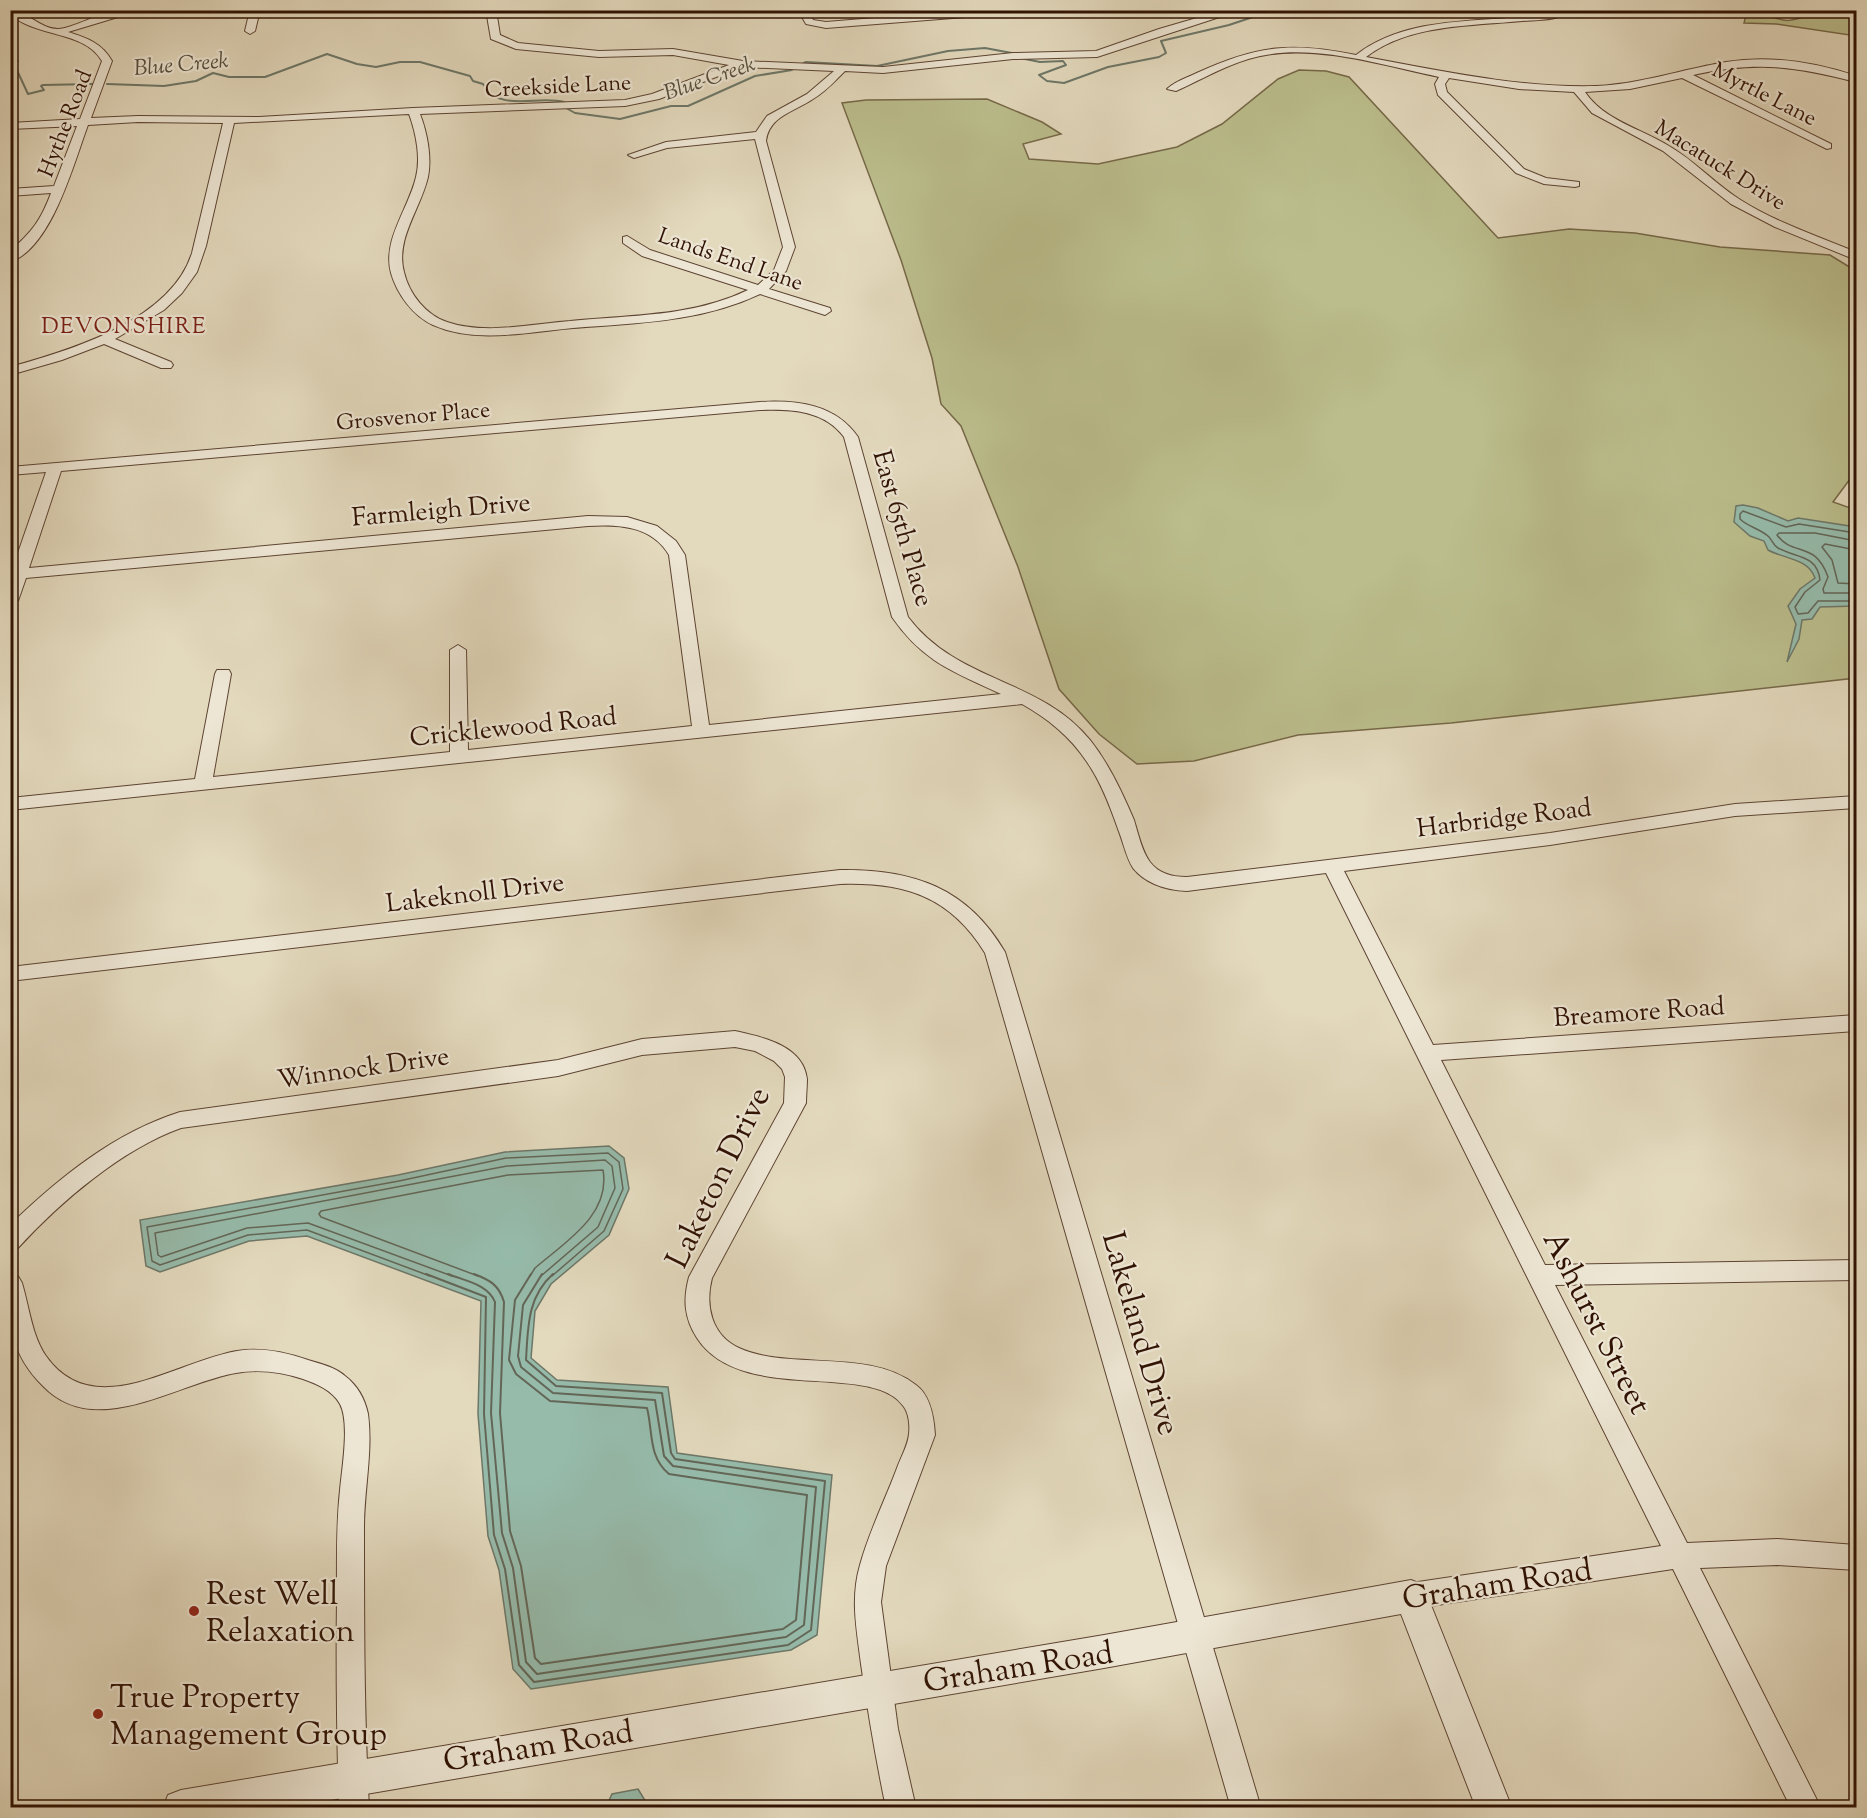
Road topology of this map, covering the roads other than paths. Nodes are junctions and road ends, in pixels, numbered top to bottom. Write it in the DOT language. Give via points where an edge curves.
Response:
graph roads {
  1 [pos="12,10"];
  2 [pos="255,10"];
  3 [pos="491,10"];
  4 [pos="803,10"];
  5 [pos="1016,10"];
  6 [pos="1237,10"];
  7 [pos="1571,10"];
  8 [pos="115,15"];
  9 [pos="250,31"];
  10 [pos="58,32"];
  11 [pos="1358,58"];
  12 [pos="740,64"];
  13 [pos="841,70"];
  14 [pos="1446,74"];
  15 [pos="1685,75"];
  16 [pos="1857,79"];
  17 [pos="1172,89"];
  18 [pos="1576,89"];
  19 [pos="456,109"];
  20 [pos="413,111"];
  21 [pos="86,121"];
  22 [pos="229,121"];
  23 [pos="418,125"];
  24 [pos="10,126"];
  25 [pos="761,135"];
  26 [pos="1827,146"];
  27 [pos="634,154"];
  28 [pos="1575,184"];
  29 [pos="59,189"];
  30 [pos="10,193"];
  31 [pos="627,240"];
  32 [pos="1857,256"];
  33 [pos="10,258"];
  34 [pos="758,290"];
  35 [pos="825,311"];
  36 [pos="104,339"];
  37 [pos="166,365"];
  38 [pos="10,371"];
  39 [pos="819,412"];
  40 [pos="55,467"];
  41 [pos="10,471"];
  42 [pos="20,574"];
  43 [pos="10,601"];
  44 [pos="458,650"];
  45 [pos="224,674"];
  46 [pos="1021,697"];
  47 [pos="701,731"];
  48 [pos="459,757"];
  49 [pos="203,784"];
  50 [pos="1857,802"];
  51 [pos="10,804"];
  52 [pos="1332,866"];
  53 [pos="1158,879"];
  54 [pos="943,897"];
  55 [pos="10,974"];
  56 [pos="1857,1023"];
  57 [pos="760,1044"];
  58 [pos="1426,1053"];
  59 [pos="10,1241"];
  60 [pos="1857,1270"];
  61 [pos="1537,1275"];
  62 [pos="10,1283"];
  63 [pos="1678,1556"];
  64 [pos="1857,1557"];
  65 [pos="1411,1596"];
  66 [pos="1196,1637"];
  67 [pos="878,1689"];
  68 [pos="353,1792"];
  69 [pos="181,1808"];
  70 [pos="901,1808"];
  71 [pos="1246,1808"];
  72 [pos="1494,1808"];
  73 [pos="1807,1808"];
  1 -- 10 [label="street, Hythe Road" via="20,19"];
  2 -- 9 [label="street"];
  3 -- 12 [label="street" via="495,37 513,45 606,54 673,52"];
  4 -- 5 [label="street" via="808,21 830,25"];
  6 -- 13 [label="street, Creekside Lane" via="1097,54 1013,56 910,68"];
  7 -- 11 [label="street" via="1418,32 1377,44"];
  8 -- 10 [label="street"];
  10 -- 21 [label="street, Hythe Road" via="94,46 107,58"];
  11 -- 14 [label="street"];
  11 -- 17 [label="street" via="1312,51 1270,51 1238,60"];
  12 -- 13 [label="street, Creekside Lane"];
  12 -- 19 [label="street, Creekside Lane" via="637,102"];
  13 -- 25 [label="street" via="811,96 773,117"];
  14 -- 18 [label="street"];
  14 -- 28 [label="street" via="1440,84 1442,93 1520,171 1544,181"];
  15 -- 16 [label="street" via="1764,63 1820,69"];
  15 -- 18 [label="street" via="1634,86"];
  15 -- 26 [label="street, Myrtle Lane"];
  18 -- 32 [label="street, Macatuck Drive" via="1596,113 1668,149 1738,203 1795,232"];
  19 -- 20 [label="street, Creekside Lane"];
  19 -- 23 [label="street"];
  20 -- 22 [label="street, Creekside Lane"];
  20 -- 23 [label="street"];
  21 -- 22 [label="street, Creekside Lane"];
  21 -- 24 [label="street, Creekside Lane"];
  21 -- 29 [label="street, Hythe Road"];
  22 -- 36 [label="street" via="191,273 162,304"];
  23 -- 34 [label="street" via="424,169 398,235 395,258 400,282 429,319 463,329 492,331 581,324 695,312 730,303"];
  25 -- 27 [label="street" via="666,145"];
  25 -- 34 [label="street" via="789,250 781,269"];
  29 -- 30 [label="street"];
  29 -- 33 [label="street, Hythe Road" via="42,227"];
  31 -- 34 [label="street, Lands End Lane" via="646,253"];
  34 -- 35 [label="street, Lands End Lane"];
  36 -- 37 [label="street"];
  36 -- 38 [label="street"];
  39 -- 40 [label="street, Grosvenor Place" via="791,406 759,406"];
  39 -- 46 [label="street, East 65th Place" via="844,427 851,437 900,617 909,632 935,655"];
  40 -- 41 [label="street, Grosvenor Place"];
  40 -- 42 [label="street"];
  42 -- 43 [label="street"];
  42 -- 47 [label="street, Farmleigh Drive" via="588,521 638,525 662,536 677,555"];
  44 -- 48 [label="street"];
  45 -- 49 [label="street"];
  46 -- 47 [label="street, Cricklewood Road"];
  46 -- 53 [label="street, East 65th Place" via="1069,728 1095,758 1114,793 1140,863"];
  47 -- 48 [label="street, Cricklewood Road"];
  48 -- 49 [label="street, Cricklewood Road"];
  49 -- 51 [label="street, Cricklewood Road"];
  50 -- 52 [label="street, Harbridge Road" via="1735,810 1567,837"];
  52 -- 53 [label="street, Harbridge Road" via="1187,884"];
  52 -- 58 [label="street, Ashurst Street"];
  54 -- 55 [label="street, Lakeknoll Drive" via="899,880 840,877"];
  54 -- 66 [label="street, Lakeland Drive" via="977,923 995,952"];
  56 -- 58 [label="street, Breamore Road"];
  57 -- 59 [label="street, Winnock Drive" via="735,1039 642,1047 558,1068 180,1120 113,1152"];
  57 -- 67 [label="street, Laketon Drive" via="776,1050 791,1065 796,1077 796,1096 701,1277 696,1308 700,1323 714,1342 735,1357 885,1381 909,1394 919,1409 922,1435 869,1583 868,1620"];
  58 -- 61 [label="street, Ashurst Street"];
  60 -- 61 [label="street"];
  61 -- 63 [label="street, Ashurst Street"];
  62 -- 68 [label="street" via="37,1363 52,1380 72,1392 99,1398 128,1396 159,1389 219,1366 261,1360 294,1365 321,1375 350,1398 356,1426 351,1502"];
  63 -- 64 [label="street, Graham Road" via="1777,1552"];
  63 -- 65 [label="street, Graham Road"];
  63 -- 73 [label="street, Ashurst Street"];
  65 -- 66 [label="street, Graham Road"];
  65 -- 72 [label="street"];
  66 -- 67 [label="street, Graham Road"];
  66 -- 71 [label="street, Lakeland Drive"];
  67 -- 68 [label="street, Graham Road"];
  67 -- 70 [label="street, Laketon Drive"];
  68 -- 69 [label="street, Graham Road"];
}
